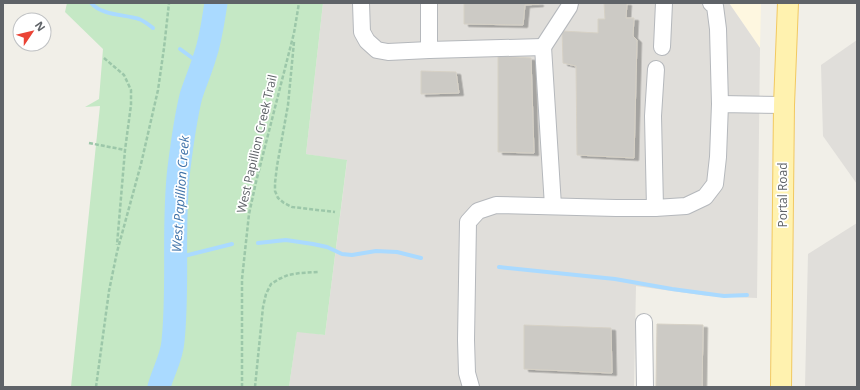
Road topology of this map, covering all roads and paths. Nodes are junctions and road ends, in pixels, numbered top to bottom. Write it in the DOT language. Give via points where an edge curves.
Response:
graph roads {
  1 [pos="169,3"];
  2 [pos="299,3"];
  3 [pos="361,3"];
  4 [pos="429,3"];
  5 [pos="570,3"];
  6 [pos="664,3"];
  7 [pos="711,3"];
  8 [pos="788,3"];
  9 [pos="294,33"];
  10 [pos="544,47"];
  11 [pos="662,47"];
  12 [pos="429,50"];
  13 [pos="104,58"];
  14 [pos="656,69"];
  15 [pos="720,104"];
  16 [pos="784,105"];
  17 [pos="89,143"];
  18 [pos="125,150"];
  19 [pos="553,206"];
  20 [pos="655,208"];
  21 [pos="335,212"];
  22 [pos="117,252"];
  23 [pos="318,272"];
  24 [pos="644,322"];
  25 [pos="96,387"];
  26 [pos="242,387"];
  27 [pos="255,387"];
  28 [pos="471,387"];
  29 [pos="644,387"];
  30 [pos="781,387"];
  1 -- 22 [label="path" via="158,90"];
  2 -- 9 [label="path, West Papillion Creek Trail"];
  3 -- 12 [label="lane" via="362,32 367,42 377,50"];
  4 -- 12 [label="lane"];
  5 -- 10 [label="lane" via="570,7"];
  6 -- 11 [label="lane"];
  7 -- 15 [label="lane" via="715,6 718,29"];
  8 -- 16 [label="main road, Portal Road"];
  9 -- 21 [label="path" via="288,105 275,191 278,198 292,207"];
  9 -- 26 [label="path, West Papillion Creek Trail" via="249,214 242,279"];
  10 -- 12 [label="lane"];
  10 -- 19 [label="lane"];
  13 -- 18 [label="path" via="124,75 131,90"];
  14 -- 20 [label="lane" via="653,116"];
  15 -- 16 [label="lane"];
  15 -- 20 [label="lane" via="715,184 704,197 686,206"];
  16 -- 30 [label="main road, Portal Road"];
  17 -- 18 [label="path"];
  18 -- 22 [label="path"];
  19 -- 20 [label="lane"];
  19 -- 28 [label="lane" via="496,205 478,210 468,222 466,340 467,373"];
  22 -- 25 [label="path"];
  23 -- 27 [label="path" via="288,275 271,284 263,307"];
  24 -- 29 [label="lane"];
}
